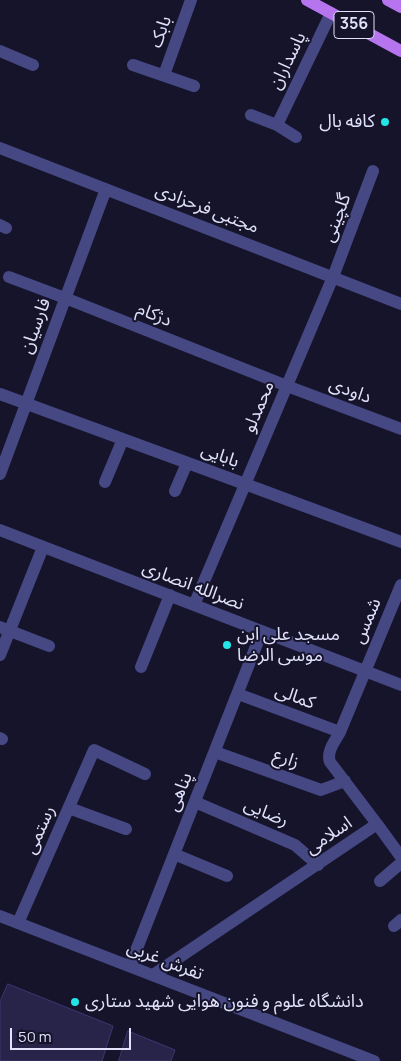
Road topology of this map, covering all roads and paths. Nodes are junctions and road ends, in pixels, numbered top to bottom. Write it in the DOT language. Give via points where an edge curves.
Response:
graph roads {
  1 [pos="191,0"];
  2 [pos="307,0"];
  3 [pos="388,0"];
  4 [pos="401,7"];
  5 [pos="331,13"];
  6 [pos="401,51"];
  7 [pos="0,52"];
  8 [pos="33,65"];
  9 [pos="133,65"];
  10 [pos="164,75"];
  11 [pos="194,86"];
  12 [pos="251,116"];
  13 [pos="277,125"];
  14 [pos="296,137"];
  15 [pos="0,148"];
  16 [pos="373,171"];
  17 [pos="106,189"];
  18 [pos="9,277"];
  19 [pos="333,277"];
  20 [pos="65,298"];
  21 [pos="401,304"];
  22 [pos="287,386"];
  23 [pos="0,394"];
  24 [pos="26,404"];
  25 [pos="401,429"];
  26 [pos="123,439"];
  27 [pos="187,463"];
  28 [pos="0,474"];
  29 [pos="105,482"];
  30 [pos="245,484"];
  31 [pos="175,491"];
  32 [pos="0,530"];
  33 [pos="401,542"];
  34 [pos="43,547"];
  35 [pos="401,586"];
  36 [pos="170,596"];
  37 [pos="194,605"];
  38 [pos="5,629"];
  39 [pos="262,631"];
  40 [pos="49,646"];
  41 [pos="0,655"];
  42 [pos="141,667"];
  43 [pos="365,671"];
  44 [pos="401,685"];
  45 [pos="238,694"];
  46 [pos="340,732"];
  47 [pos="214,752"];
  48 [pos="145,774"];
  49 [pos="345,781"];
  50 [pos="195,802"];
  51 [pos="69,808"];
  52 [pos="377,824"];
  53 [pos="126,830"];
  54 [pos="174,854"];
  55 [pos="401,857"];
  56 [pos="401,864"];
  57 [pos="318,865"];
  58 [pos="227,876"];
  59 [pos="380,881"];
  60 [pos="0,916"];
  61 [pos="18,923"];
  62 [pos="130,966"];
  63 [pos="153,976"];
  64 [pos="374,1061"];
  1 -- 10 [label="street, بابک"];
  2 -- 5 [label="main road, 356"];
  3 -- 4 [label="main road, 356"];
  5 -- 6 [label="main road, 356"];
  5 -- 13 [label="street, پاسداران"];
  7 -- 8 [label="street"];
  9 -- 10 [label="street"];
  10 -- 11 [label="street"];
  12 -- 13 [label="street"];
  13 -- 14 [label="street"];
  15 -- 17 [label="street, مجتبی فرحزادی"];
  16 -- 19 [label="street, گلچینی"];
  17 -- 19 [label="street, مجتبی فرحزادی"];
  17 -- 20 [label="street, فارسیان"];
  18 -- 20 [label="street, دژکام"];
  19 -- 21 [label="street, مجتبی فرحزادی"];
  19 -- 22 [label="street, محمدلو"];
  20 -- 22 [label="street, دژکام"];
  20 -- 24 [label="street, فارسیان"];
  22 -- 25 [label="street, داودی"];
  22 -- 30 [label="street, محمدلو"];
  23 -- 24 [label="street, بابایی"];
  24 -- 26 [label="street, بابایی"];
  24 -- 28 [label="street, فارسیان"];
  26 -- 27 [label="street, بابایی"];
  26 -- 29 [label="street"];
  27 -- 30 [label="street, بابایی"];
  27 -- 31 [label="street"];
  30 -- 33 [label="street, بابایی"];
  30 -- 37 [label="street, محمدلو"];
  32 -- 34 [label="street, نصرالله انصاری"];
  34 -- 36 [label="street, نصرالله انصاری"];
  34 -- 38 [label="street"];
  35 -- 43 [label="street, شمس"];
  36 -- 37 [label="street, نصرالله انصاری"];
  36 -- 42 [label="street"];
  37 -- 39 [label="street, نصرالله انصاری"];
  38 -- 40 [label="street"];
  38 -- 41 [label="street"];
  39 -- 43 [label="street, نصرالله انصاری"];
  39 -- 45 [label="street, پناهی"];
  43 -- 44 [label="street, نصرالله انصاری"];
  43 -- 46 [label="street, اسلامی"];
  45 -- 46 [label="street, کمالی"];
  45 -- 47 [label="street, پناهی"];
  46 -- 49 [label="street, اسلامی" via="328,758"];
  47 -- 49 [label="street, زارع" via="321,790"];
  47 -- 50 [label="street, پناهی"];
  48 -- 51 [label="street, رستمی" via="94,750"];
  49 -- 52 [label="street, اسلامی"];
  50 -- 54 [label="street, پناهی"];
  50 -- 57 [label="street, رضایی" via="296,845"];
  51 -- 53 [label="street"];
  51 -- 61 [label="street, رستمی"];
  52 -- 55 [label="street"];
  52 -- 57 [label="street, اسلامی"];
  54 -- 58 [label="street"];
  54 -- 62 [label="street, پناهی"];
  56 -- 59 [label="street"];
  57 -- 63 [label="street, اسلامی"];
  60 -- 61 [label="street, تفرش غربی"];
  61 -- 62 [label="street, تفرش غربی"];
  62 -- 63 [label="street, تفرش غربی"];
  63 -- 64 [label="street, تفرش غربی"];
}
